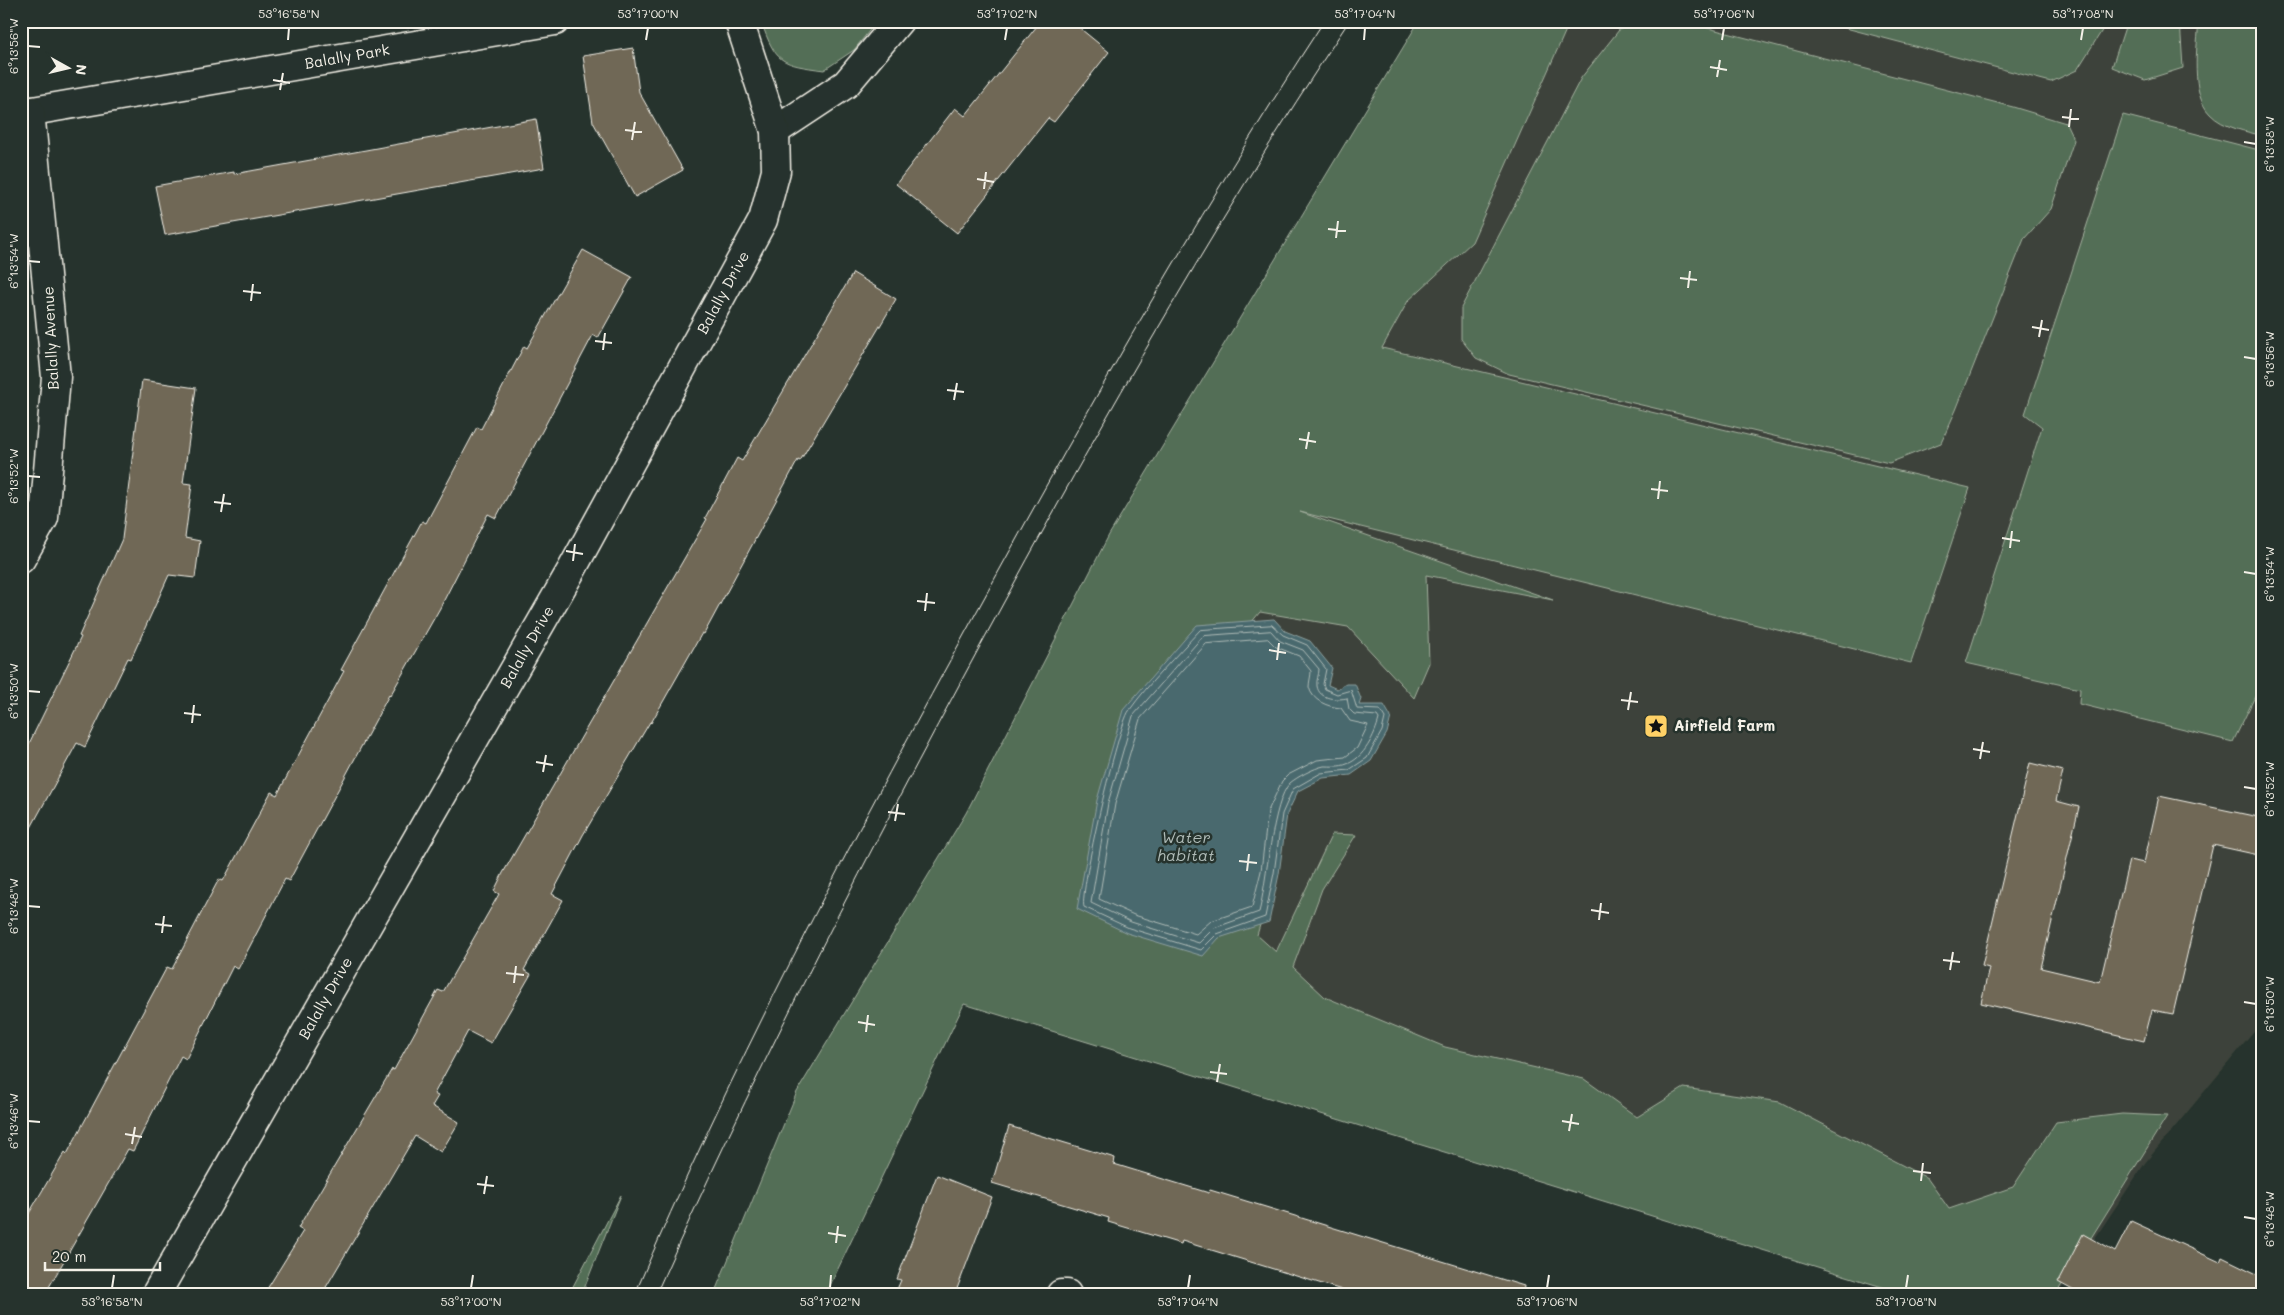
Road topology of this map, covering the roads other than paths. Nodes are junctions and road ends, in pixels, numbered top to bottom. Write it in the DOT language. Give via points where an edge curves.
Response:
graph roads {
  1 [pos="555,21"];
  2 [pos="739,21"];
  3 [pos="898,21"];
  4 [pos="26,112"];
  5 [pos="775,132"];
  6 [pos="21,559"];
  7 [pos="156,1294"];
  8 [pos="1061,1294"];
  9 [pos="1066,1294"];
  1 -- 4 [label="street, Balally Park"];
  2 -- 5 [label="street, Balally Drive"];
  3 -- 5 [label="street" via="846,84"];
  4 -- 6 [label="street, Balally Avenue" via="56,377 44,518"];
  5 -- 7 [label="street, Balally Drive" via="776,171 764,220 572,569"];
  8 -- 9 [label="street"];
}
